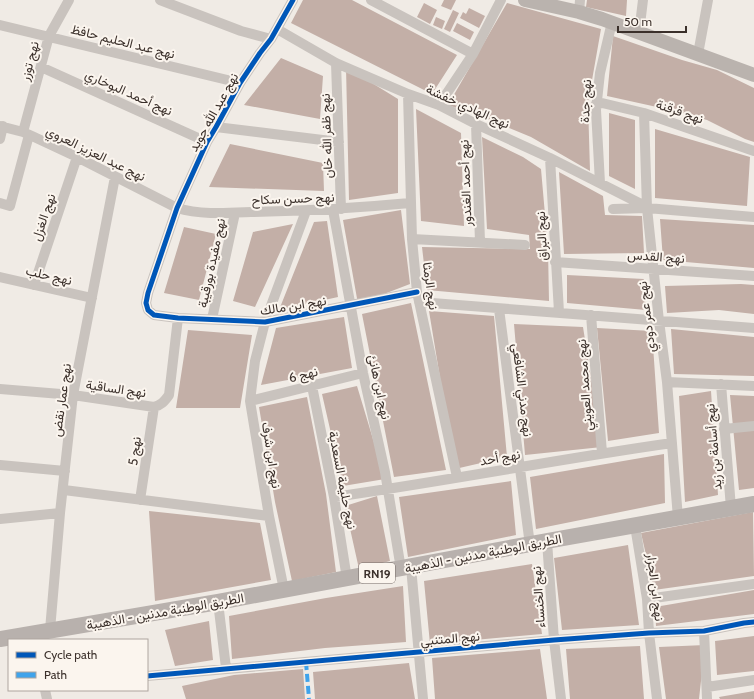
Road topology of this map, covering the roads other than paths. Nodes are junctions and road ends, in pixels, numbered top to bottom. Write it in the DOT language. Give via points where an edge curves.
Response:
graph roads {
  1 [pos="69,0"];
  2 [pos="160,0"];
  3 [pos="293,0"];
  4 [pos="371,0"];
  5 [pos="501,0"];
  6 [pos="525,0"];
  7 [pos="643,0"];
  8 [pos="708,0"];
  9 [pos="579,6"];
  10 [pos="612,22"];
  11 [pos="0,25"];
  12 [pos="277,29"];
  13 [pos="639,33"];
  14 [pos="49,36"];
  15 [pos="271,39"];
  16 [pos="473,54"];
  17 [pos="698,54"];
  18 [pos="336,63"];
  19 [pos="41,67"];
  20 [pos="754,75"];
  21 [pos="240,83"];
  22 [pos="408,94"];
  23 [pos="596,104"];
  24 [pos="439,105"];
  25 [pos="644,113"];
  26 [pos="476,124"];
  27 [pos="2,126"];
  28 [pos="216,127"];
  29 [pos="26,133"];
  30 [pos="0,139"];
  31 [pos="207,142"];
  32 [pos="339,142"];
  33 [pos="754,151"];
  34 [pos="77,157"];
  35 [pos="550,158"];
  36 [pos="115,177"];
  37 [pos="600,183"];
  38 [pos="410,203"];
  39 [pos="0,204"];
  40 [pos="647,207"];
  41 [pos="178,208"];
  42 [pos="337,209"];
  43 [pos="613,209"];
  44 [pos="306,211"];
  45 [pos="235,213"];
  46 [pos="754,217"];
  47 [pos="412,239"];
  48 [pos="480,242"];
  49 [pos="525,245"];
  50 [pos="555,262"];
  51 [pos="654,269"];
  52 [pos="754,276"];
  53 [pos="0,277"];
  54 [pos="34,285"];
  55 [pos="418,292"];
  56 [pos="92,298"];
  57 [pos="419,302"];
  58 [pos="350,306"];
  59 [pos="499,309"];
  60 [pos="148,310"];
  61 [pos="559,312"];
  62 [pos="591,316"];
  63 [pos="178,318"];
  64 [pos="212,319"];
  65 [pos="659,321"];
  66 [pos="265,322"];
  67 [pos="754,328"];
  68 [pos="363,373"];
  69 [pos="667,382"];
  70 [pos="721,384"];
  71 [pos="312,386"];
  72 [pos="754,386"];
  73 [pos="0,389"];
  74 [pos="73,395"];
  75 [pos="250,402"];
  76 [pos="154,407"];
  77 [pos="754,426"];
  78 [pos="724,429"];
  79 [pos="672,443"];
  80 [pos="602,453"];
  81 [pos="0,465"];
  82 [pos="520,467"];
  83 [pos="65,471"];
  84 [pos="457,477"];
  85 [pos="387,489"];
  86 [pos="64,490"];
  87 [pos="334,497"];
  88 [pos="140,500"];
  89 [pos="754,504"];
  90 [pos="731,508"];
  91 [pos="60,513"];
  92 [pos="268,516"];
  93 [pos="678,518"];
  94 [pos="0,519"];
  95 [pos="635,526"];
  96 [pos="547,541"];
  97 [pos="530,545"];
  98 [pos="406,568"];
  99 [pos="347,579"];
  100 [pos="754,584"];
  101 [pos="284,590"];
  102 [pos="647,599"];
  103 [pos="218,602"];
  104 [pos="754,622"];
  105 [pos="50,630"];
  106 [pos="704,630"];
  107 [pos="649,632"];
  108 [pos="34,636"];
  109 [pos="0,639"];
  110 [pos="554,640"];
  111 [pos="420,652"];
  112 [pos="226,668"];
  113 [pos="148,676"];
  114 [pos="754,680"];
  115 [pos="707,687"];
  116 [pos="423,699"];
  117 [pos="561,699"];
  118 [pos="657,699"];
  119 [pos="707,699"];
  1 -- 14 [label="street, نهج توزر"];
  2 -- 15 [label="street" via="241,31"];
  3 -- 12 [label="street, نهج عبد الله جويد"];
  4 -- 16 [label="street"];
  5 -- 16 [label="street"];
  6 -- 9 [label="main road"];
  7 -- 13 [label="street"];
  8 -- 17 [label="street"];
  9 -- 10 [label="main road"];
  10 -- 13 [label="main road"];
  10 -- 23 [label="street, نهج جدة" via="600,73"];
  11 -- 14 [label="street, نهج عبد الحليم حافظ"];
  12 -- 15 [label="street, نهج عبد الله جويد"];
  12 -- 18 [label="street, نهج الهادي خفشة"];
  13 -- 17 [label="main road"];
  14 -- 19 [label="street, نهج توزر"];
  14 -- 21 [label="street, نهج عبد الحليم حافظ"];
  15 -- 21 [label="street, نهج عبد الله جويد"];
  16 -- 24 [label="street"];
  17 -- 20 [label="main road"];
  18 -- 22 [label="street, نهج الهادي خفشة"];
  18 -- 32 [label="street, نهج ظفر الله خان"];
  19 -- 29 [label="street, نهج توزر"];
  19 -- 31 [label="street, نهج أحمد البوخاري"];
  21 -- 28 [label="street, نهج عبد الله جويد"];
  22 -- 24 [label="street, نهج الهادي خفشة"];
  22 -- 38 [label="street, نهج الرمثا"];
  23 -- 25 [label="street, نهج قرقنة" via="602,103"];
  23 -- 37 [label="street, نهج جدة"];
  24 -- 26 [label="street, نهج الهادي خفشة"];
  25 -- 33 [label="street, نهج قرقنة"];
  25 -- 40 [label="street, نهج عمر دودي"];
  26 -- 35 [label="street, نهج الهادي خفشة"];
  26 -- 48 [label="street, نهج أحمد الغندور"];
  27 -- 29 [label="street, نهج عبد العزيز العروي"];
  27 -- 30 [label="street"];
  28 -- 31 [label="street, نهج عبد الله جويد"];
  28 -- 32 [label="street"];
  29 -- 34 [label="street, نهج عبد العزيز العروي"];
  29 -- 39 [label="street, نهج توزر" via="10,206"];
  31 -- 41 [label="street, نهج عبد الله جويد"];
  32 -- 42 [label="street, نهج ظفر الله خان"];
  34 -- 36 [label="street, نهج عبد العزيز العروي"];
  34 -- 54 [label="street, نهج الغزل"];
  35 -- 37 [label="street, نهج الهادي خفشة"];
  35 -- 50 [label="street, نهج البراق"];
  36 -- 41 [label="street, نهج عبد العزيز العروي"];
  36 -- 56 [label="street, نهج عمار نقض"];
  37 -- 40 [label="street, نهج الهادي خفشة"];
  38 -- 42 [label="street, نهج حسن سكاح"];
  38 -- 47 [label="street, نهج الرمثا"];
  40 -- 43 [label="street"];
  40 -- 46 [label="street, نهج الهادي خفشة"];
  40 -- 51 [label="street, نهج عمر دودي"];
  41 -- 45 [label="street, نهج حسن سكاح" via="188,212"];
  41 -- 60 [label="street, نهج عبد الله جويد" via="148,293"];
  42 -- 44 [label="street, نهج حسن سكاح"];
  42 -- 58 [label="street, نهج ابن هانئ"];
  44 -- 45 [label="street, نهج حسن سكاح"];
  44 -- 66 [label="street, نهج ابن شرف"];
  45 -- 64 [label="street, نهج مفيدة بورقيبة"];
  47 -- 48 [label="street"];
  47 -- 55 [label="street, نهج الرمثا"];
  48 -- 49 [label="street"];
  50 -- 51 [label="street, نهج القدس"];
  50 -- 61 [label="street, نهج البراق"];
  51 -- 52 [label="street, نهج القدس"];
  51 -- 65 [label="street, نهج عمر دودي"];
  53 -- 54 [label="street, نهج حلب"];
  54 -- 56 [label="street, نهج حلب"];
  55 -- 57 [label="street, نهج الرمثا"];
  55 -- 58 [label="street, نهج ابن مالك"];
  56 -- 74 [label="street, نهج عمار نقض"];
  57 -- 59 [label="street"];
  57 -- 84 [label="street, نهج الرمثا"];
  58 -- 66 [label="street, نهج ابن مالك"];
  58 -- 68 [label="street, نهج ابن هانئ"];
  59 -- 61 [label="street"];
  59 -- 82 [label="street, نهج مدني الشافعي"];
  60 -- 63 [label="street, نهج ابن مالك" via="154,315"];
  61 -- 62 [label="street"];
  62 -- 65 [label="street"];
  62 -- 80 [label="street, نهج محمد العويني"];
  63 -- 64 [label="street, نهج ابن مالك"];
  63 -- 76 [label="street, نهج الساقية" via="169,395 164,402"];
  64 -- 66 [label="street, نهج ابن مالك"];
  65 -- 67 [label="street"];
  65 -- 69 [label="street, نهج عمر دودي"];
  66 -- 75 [label="street, نهج ابن شرف" via="255,360"];
  68 -- 71 [label="street, نهج 6"];
  68 -- 85 [label="street, نهج ابن هانئ"];
  69 -- 70 [label="street"];
  69 -- 79 [label="street, نهج عمر دودي"];
  70 -- 72 [label="street"];
  70 -- 78 [label="street, نهج أسامة بن زيد"];
  71 -- 75 [label="street, نهج 6"];
  71 -- 87 [label="street, نهج حليمة السعدية"];
  73 -- 74 [label="street, نهج الساقية"];
  74 -- 76 [label="street, نهج الساقية"];
  74 -- 83 [label="street, نهج عمار نقض"];
  75 -- 92 [label="street, نهج ابن شرف"];
  76 -- 88 [label="street, نهج 5"];
  77 -- 78 [label="street"];
  78 -- 90 [label="street, نهج أسامة بن زيد"];
  79 -- 80 [label="street, نهج أحد"];
  79 -- 93 [label="street, نهج عمر دودي"];
  80 -- 82 [label="street, نهج أحد"];
  81 -- 83 [label="street"];
  82 -- 84 [label="street, نهج أحد"];
  82 -- 97 [label="street, نهج مدني الشافعي"];
  83 -- 86 [label="street, نهج عمار نقض"];
  84 -- 85 [label="street, نهج أحد"];
  85 -- 87 [label="street, نهج أحد"];
  85 -- 98 [label="street, نهج ابن هانئ"];
  86 -- 88 [label="street"];
  86 -- 91 [label="street, نهج عمار نقض"];
  87 -- 99 [label="street, نهج حليمة السعدية"];
  88 -- 92 [label="street"];
  89 -- 90 [label="main road, الطريق الوطنية مدنين - الذهيبة / RN19"];
  90 -- 93 [label="main road, الطريق الوطنية مدنين - الذهيبة / RN19"];
  91 -- 94 [label="street"];
  91 -- 105 [label="street, نهج عمار نقض"];
  92 -- 101 [label="street, نهج ابن شرف"];
  93 -- 95 [label="main road, الطريق الوطنية مدنين - الذهيبة / RN19"];
  95 -- 96 [label="main road, الطريق الوطنية مدنين - الذهيبة / RN19"];
  95 -- 102 [label="street, نهج ابن الجزار"];
  96 -- 97 [label="main road, الطريق الوطنية مدنين - الذهيبة / RN19"];
  96 -- 110 [label="street, نهج الخنساء"];
  97 -- 98 [label="main road, الطريق الوطنية مدنين - الذهيبة / RN19"];
  98 -- 99 [label="main road, الطريق الوطنية مدنين - الذهيبة / RN19"];
  98 -- 111 [label="street, نهج ابن هانئ"];
  99 -- 101 [label="main road, الطريق الوطنية مدنين - الذهيبة / RN19"];
  100 -- 102 [label="street"];
  101 -- 103 [label="main road, الطريق الوطنية مدنين - الذهيبة / RN19"];
  102 -- 107 [label="street, نهج ابن الجزار"];
  103 -- 105 [label="main road, الطريق الوطنية مدنين - الذهيبة / RN19"];
  103 -- 112 [label="street"];
  104 -- 106 [label="street, نهج المتنبي"];
  105 -- 108 [label="main road, الطريق الوطنية مدنين - الذهيبة / RN19"];
  106 -- 107 [label="street, نهج المتنبي"];
  106 -- 115 [label="street"];
  107 -- 110 [label="street, نهج المتنبي"];
  107 -- 118 [label="street, نهج ابن الجزار"];
  108 -- 109 [label="main road, الطريق الوطنية مدنين - الذهيبة / RN19"];
  110 -- 111 [label="street, نهج المتنبي"];
  110 -- 117 [label="street, نهج الخنساء"];
  111 -- 112 [label="street, نهج المتنبي"];
  111 -- 116 [label="street, نهج ابن هانئ"];
  112 -- 113 [label="street, نهج المتنبي"];
  114 -- 115 [label="street"];
  115 -- 119 [label="street"];
}
